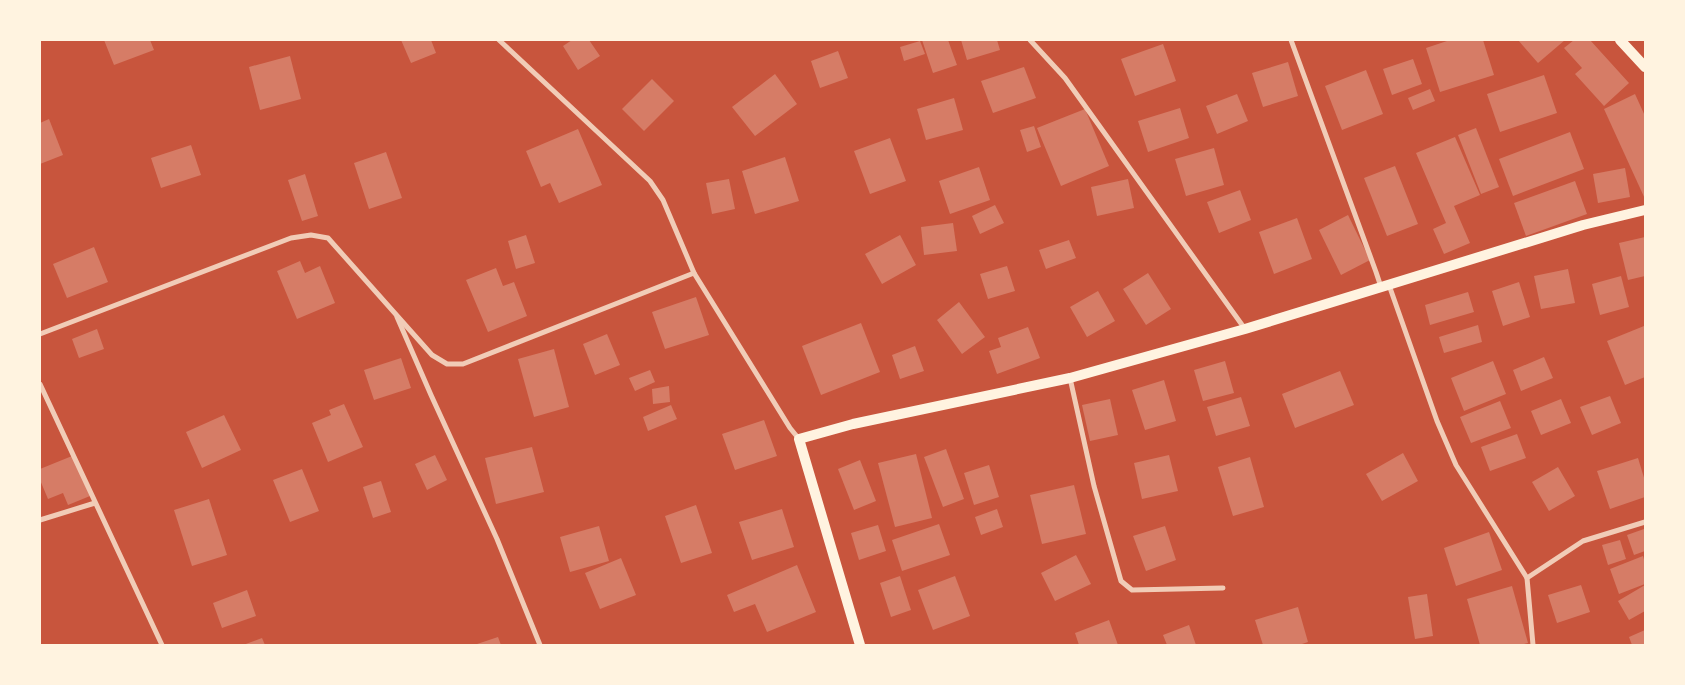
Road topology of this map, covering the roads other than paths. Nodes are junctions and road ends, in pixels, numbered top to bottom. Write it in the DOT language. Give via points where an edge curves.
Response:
graph roads {
  1 [pos="499,40"];
  2 [pos="1030,40"];
  3 [pos="1291,40"];
  4 [pos="1620,40"];
  5 [pos="1645,67"];
  6 [pos="1645,210"];
  7 [pos="694,273"];
  8 [pos="1385,286"];
  9 [pos="394,312"];
  10 [pos="1246,329"];
  11 [pos="40,334"];
  12 [pos="1070,378"];
  13 [pos="40,384"];
  14 [pos="800,439"];
  15 [pos="95,503"];
  16 [pos="40,520"];
  17 [pos="1645,522"];
  18 [pos="1527,578"];
  19 [pos="1223,588"];
  20 [pos="162,645"];
  21 [pos="540,645"];
  22 [pos="860,645"];
  23 [pos="1533,645"];
  1 -- 7 [label="street" via="650,181 663,200"];
  2 -- 10 [label="street" via="1065,78"];
  3 -- 8 [label="street" via="1376,272"];
  4 -- 5 [label="main road"];
  6 -- 8 [label="main road" via="1583,225"];
  7 -- 9 [label="street" via="463,364 446,364 432,355"];
  7 -- 14 [label="street" via="790,428"];
  8 -- 10 [label="main road"];
  8 -- 18 [label="street" via="1456,465"];
  9 -- 11 [label="street" via="328,238 311,235 291,238"];
  9 -- 21 [label="street" via="497,539"];
  10 -- 12 [label="main road"];
  12 -- 14 [label="main road" via="853,424"];
  12 -- 19 [label="street" via="1094,486 1121,581 1132,590"];
  13 -- 15 [label="street"];
  14 -- 22 [label="main road"];
  15 -- 16 [label="street"];
  15 -- 20 [label="street"];
  17 -- 18 [label="street" via="1583,542"];
  18 -- 23 [label="street"];
}
